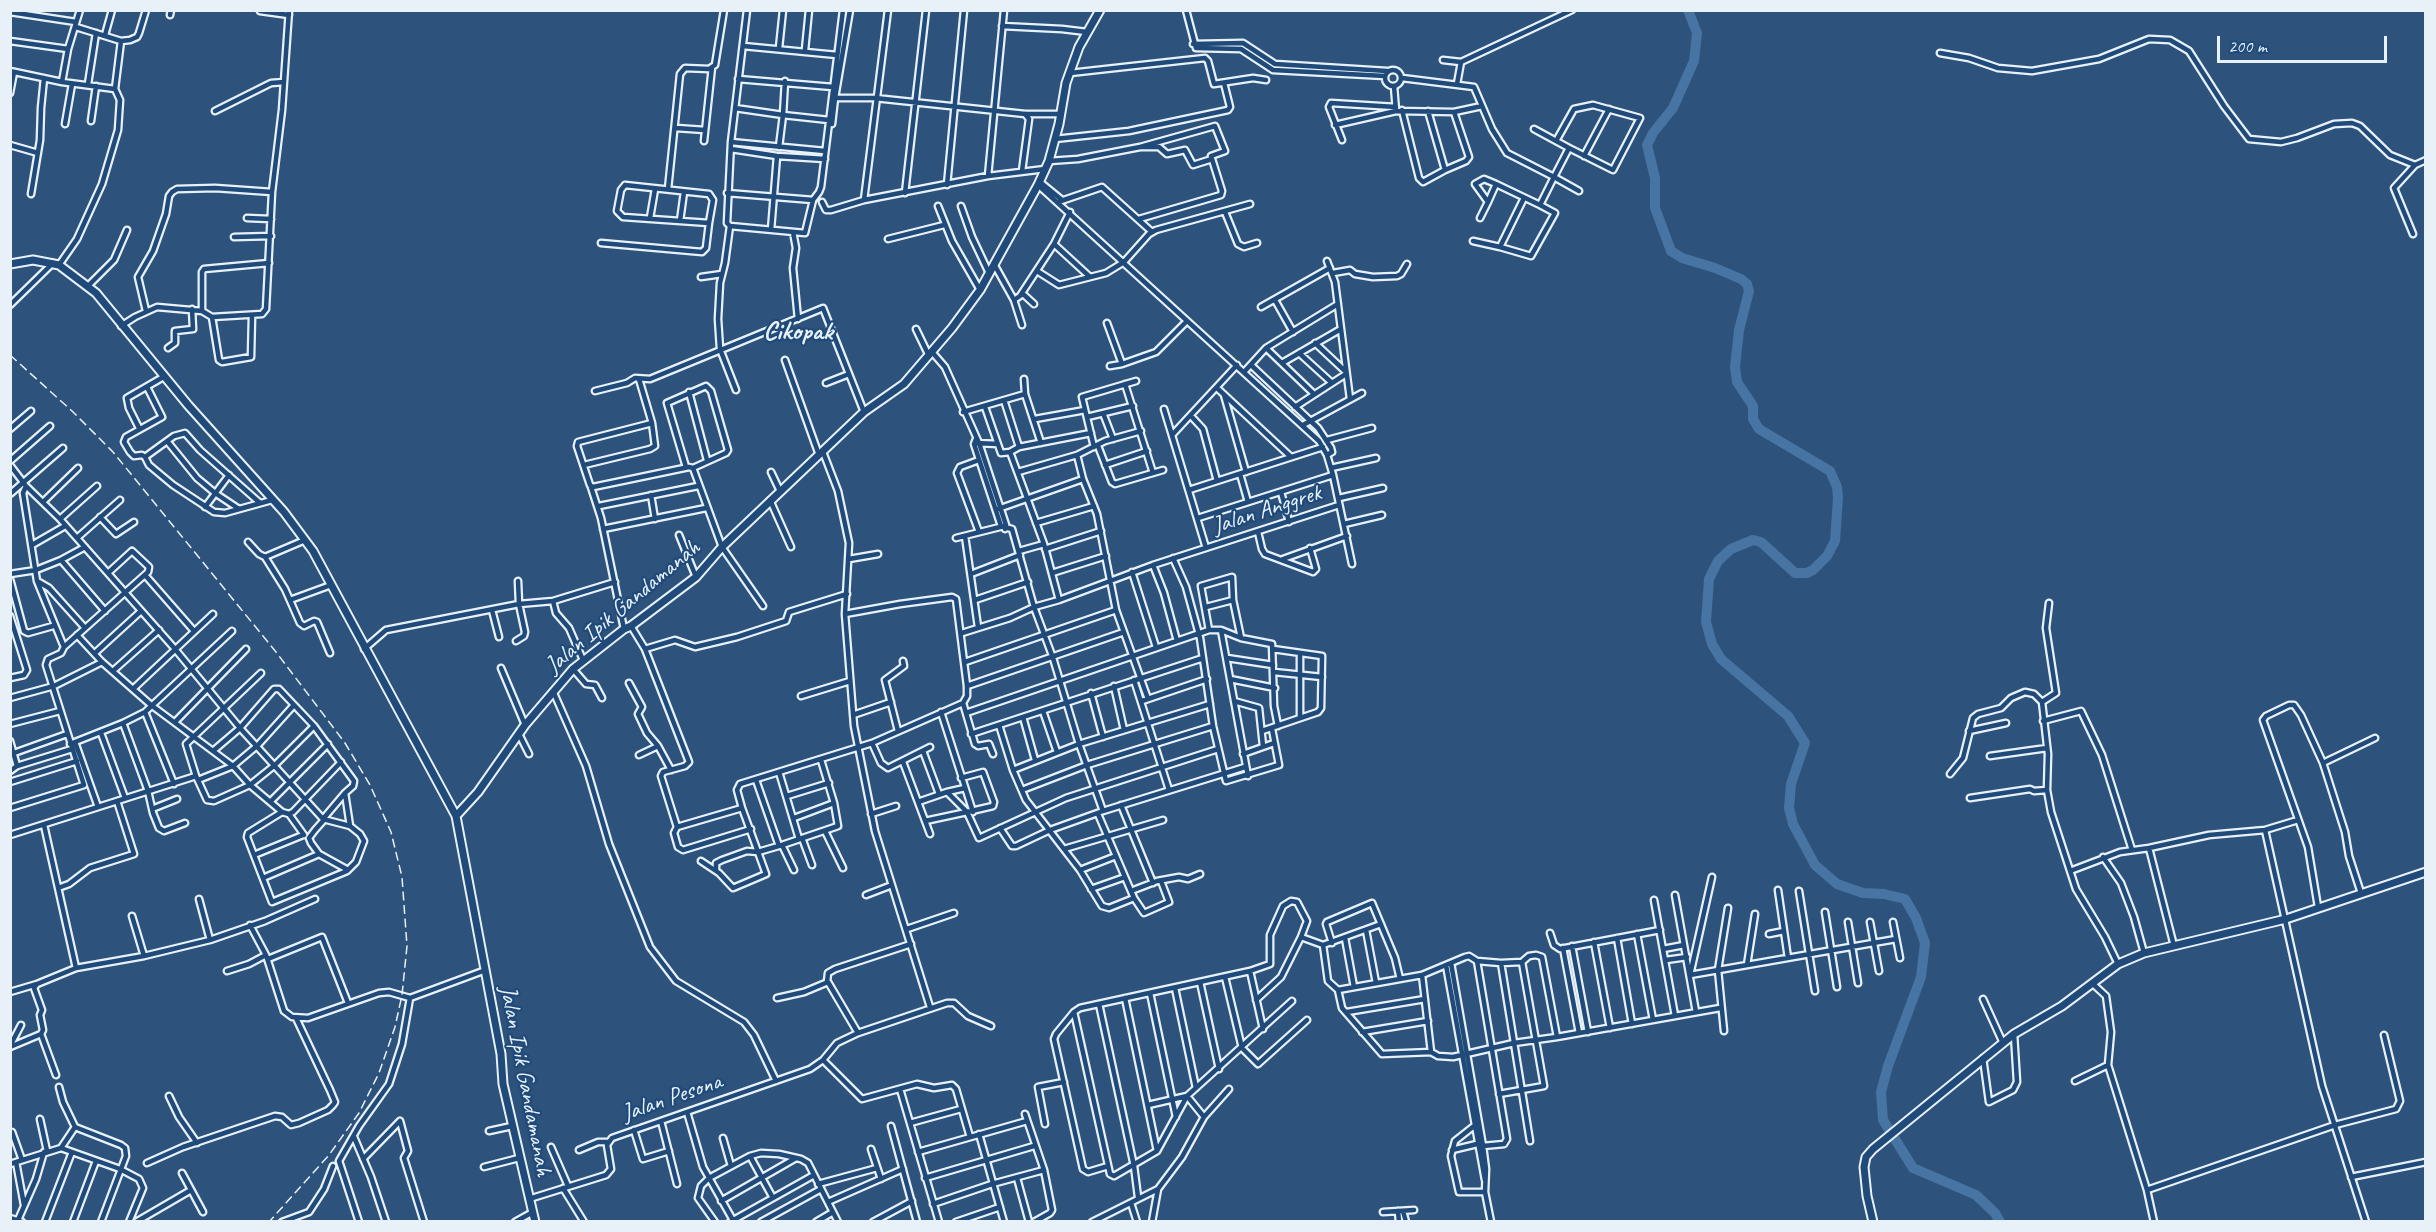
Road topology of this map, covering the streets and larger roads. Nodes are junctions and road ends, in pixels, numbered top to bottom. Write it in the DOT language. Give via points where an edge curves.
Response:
graph roads {
  1 [pos="80,10"];
  2 [pos="112,10"];
  3 [pos="146,10"];
  4 [pos="724,10"];
  5 [pos="747,10"];
  6 [pos="783,10"];
  7 [pos="809,10"];
  8 [pos="843,10"];
  9 [pos="850,10"];
  10 [pos="888,10"];
  11 [pos="926,10"];
  12 [pos="964,10"];
  13 [pos="1004,10"];
  14 [pos="1100,10"];
  15 [pos="1186,10"];
  16 [pos="1572,10"];
  17 [pos="260,11"];
  18 [pos="10,12"];
  19 [pos="289,13"];
  20 [pos="76,24"];
  21 [pos="1002,26"];
  22 [pos="1087,32"];
  23 [pos="96,33"];
  24 [pos="105,35"];
  25 [pos="10,41"];
  26 [pos="121,41"];
  27 [pos="1243,43"];
  28 [pos="1193,45"];
  29 [pos="743,46"];
  30 [pos="779,48"];
  31 [pos="68,49"];
  32 [pos="1241,49"];
  33 [pos="805,50"];
  34 [pos="1940,54"];
  35 [pos="837,55"];
  36 [pos="1443,60"];
  37 [pos="1461,62"];
  38 [pos="712,67"];
  39 [pos="12,72"];
  40 [pos="1070,74"];
  41 [pos="1386,74"];
  42 [pos="44,78"];
  43 [pos="1402,78"];
  44 [pos="738,79"];
  45 [pos="1266,80"];
  46 [pos="785,81"];
  47 [pos="62,82"];
  48 [pos="284,82"];
  49 [pos="1224,82"];
  50 [pos="72,84"];
  51 [pos="88,84"];
  52 [pos="1457,84"];
  53 [pos="96,86"];
  54 [pos="1394,86"];
  55 [pos="833,87"];
  56 [pos="115,89"];
  57 [pos="10,93"];
  58 [pos="835,98"];
  59 [pos="875,98"];
  60 [pos="915,103"];
  61 [pos="1482,106"];
  62 [pos="955,107"];
  63 [pos="735,108"];
  64 [pos="1398,109"];
  65 [pos="1609,109"];
  66 [pos="215,111"];
  67 [pos="994,111"];
  68 [pos="1428,111"];
  69 [pos="1454,112"];
  70 [pos="1025,114"];
  71 [pos="1061,114"];
  72 [pos="783,115"];
  73 [pos="91,121"];
  74 [pos="831,122"];
  75 [pos="65,123"];
  76 [pos="1335,125"];
  77 [pos="676,128"];
  78 [pos="1534,129"];
  79 [pos="705,130"];
  80 [pos="1054,139"];
  81 [pos="1342,140"];
  82 [pos="704,141"];
  83 [pos="1556,141"];
  84 [pos="731,142"];
  85 [pos="10,145"];
  86 [pos="779,147"];
  87 [pos="1140,147"];
  88 [pos="1569,148"];
  89 [pos="731,149"];
  90 [pos="825,151"];
  91 [pos="38,153"];
  92 [pos="777,156"];
  93 [pos="1584,156"];
  94 [pos="825,159"];
  95 [pos="1212,159"];
  96 [pos="2426,160"];
  97 [pos="1049,161"];
  98 [pos="2415,165"];
  99 [pos="1045,169"];
  100 [pos="1445,170"];
  101 [pos="1022,171"];
  102 [pos="988,176"];
  103 [pos="1554,177"];
  104 [pos="1039,183"];
  105 [pos="1497,184"];
  106 [pos="947,185"];
  107 [pos="656,189"];
  108 [pos="668,189"];
  109 [pos="1579,191"];
  110 [pos="272,192"];
  111 [pos="684,192"];
  112 [pos="727,193"];
  113 [pos="905,193"];
  114 [pos="31,194"];
  115 [pos="774,197"];
  116 [pos="1524,198"];
  117 [pos="813,200"];
  118 [pos="864,200"];
  119 [pos="822,201"];
  120 [pos="1060,201"];
  121 [pos="1488,202"];
  122 [pos="1250,204"];
  123 [pos="1540,205"];
  124 [pos="938,206"];
  125 [pos="961,206"];
  126 [pos="1070,212"];
  127 [pos="1225,212"];
  128 [pos="248,218"];
  129 [pos="650,218"];
  130 [pos="1480,218"];
  131 [pos="271,219"];
  132 [pos="1139,219"];
  133 [pos="680,221"];
  134 [pos="709,223"];
  135 [pos="944,225"];
  136 [pos="730,226"];
  137 [pos="127,230"];
  138 [pos="771,230"];
  139 [pos="793,232"];
  140 [pos="1152,232"];
  141 [pos="2413,234"];
  142 [pos="271,236"];
  143 [pos="234,237"];
  144 [pos="888,239"];
  145 [pos="1473,241"];
  146 [pos="601,243"];
  147 [pos="1257,243"];
  148 [pos="1054,244"];
  149 [pos="1500,247"];
  150 [pos="1327,261"];
  151 [pos="1124,262"];
  152 [pos="269,263"];
  153 [pos="10,264"];
  154 [pos="56,264"];
  155 [pos="994,264"];
  156 [pos="1407,264"];
  157 [pos="1332,270"];
  158 [pos="1037,271"];
  159 [pos="989,273"];
  160 [pos="722,274"];
  161 [pos="701,277"];
  162 [pos="1090,277"];
  163 [pos="88,286"];
  164 [pos="980,290"];
  165 [pos="1022,293"];
  166 [pos="1014,300"];
  167 [pos="1275,300"];
  168 [pos="1035,304"];
  169 [pos="1338,304"];
  170 [pos="10,305"];
  171 [pos="1261,307"];
  172 [pos="192,309"];
  173 [pos="146,311"];
  174 [pos="202,311"];
  175 [pos="252,315"];
  176 [pos="212,317"];
  177 [pos="798,319"];
  178 [pos="1187,321"];
  179 [pos="1107,323"];
  180 [pos="1022,325"];
  181 [pos="121,326"];
  182 [pos="916,329"];
  183 [pos="1341,329"];
  184 [pos="1293,332"];
  185 [pos="1315,343"];
  186 [pos="168,348"];
  187 [pos="1266,348"];
  188 [pos="720,349"];
  189 [pos="1299,353"];
  190 [pos="930,354"];
  191 [pos="785,360"];
  192 [pos="1282,363"];
  193 [pos="1122,364"];
  194 [pos="1237,365"];
  195 [pos="1251,365"];
  196 [pos="1110,366"];
  197 [pos="1245,371"];
  198 [pos="1346,373"];
  199 [pos="849,374"];
  200 [pos="165,376"];
  201 [pos="639,379"];
  202 [pos="1024,379"];
  203 [pos="1136,381"];
  204 [pos="1332,383"];
  205 [pos="826,384"];
  206 [pos="1125,384"];
  207 [pos="147,387"];
  208 [pos="1217,388"];
  209 [pos="736,390"];
  210 [pos="595,391"];
  211 [pos="689,392"];
  212 [pos="1362,393"];
  213 [pos="1025,394"];
  214 [pos="1314,394"];
  215 [pos="1224,395"];
  216 [pos="1350,399"];
  217 [pos="1004,400"];
  218 [pos="1133,406"];
  219 [pos="985,407"];
  220 [pos="1294,407"];
  221 [pos="1164,409"];
  222 [pos="1085,410"];
  223 [pos="31,411"];
  224 [pos="864,412"];
  225 [pos="963,412"];
  226 [pos="1103,413"];
  227 [pos="1191,416"];
  228 [pos="1087,417"];
  229 [pos="1035,419"];
  230 [pos="1309,421"];
  231 [pos="652,423"];
  232 [pos="1303,425"];
  233 [pos="50,426"];
  234 [pos="139,428"];
  235 [pos="1372,428"];
  236 [pos="10,429"];
  237 [pos="1141,431"];
  238 [pos="1091,434"];
  239 [pos="1173,434"];
  240 [pos="1113,439"];
  241 [pos="1327,440"];
  242 [pos="167,441"];
  243 [pos="976,442"];
  244 [pos="1041,443"];
  245 [pos="998,444"];
  246 [pos="1019,447"];
  247 [pos="1096,447"];
  248 [pos="1323,447"];
  249 [pos="63,448"];
  250 [pos="1147,451"];
  251 [pos="1010,452"];
  252 [pos="821,454"];
  253 [pos="1077,455"];
  254 [pos="1327,455"];
  255 [pos="145,457"];
  256 [pos="1291,457"];
  257 [pos="1376,458"];
  258 [pos="707,460"];
  259 [pos="979,460"];
  260 [pos="10,463"];
  261 [pos="584,465"];
  262 [pos="1105,465"];
  263 [pos="686,467"];
  264 [pos="78,468"];
  265 [pos="693,468"];
  266 [pos="1331,468"];
  267 [pos="1163,470"];
  268 [pos="771,472"];
  269 [pos="1018,472"];
  270 [pos="1153,473"];
  271 [pos="1243,473"];
  272 [pos="230,475"];
  273 [pos="987,475"];
  274 [pos="1333,475"];
  275 [pos="1083,479"];
  276 [pos="1217,481"];
  277 [pos="25,484"];
  278 [pos="97,486"];
  279 [pos="698,486"];
  280 [pos="591,487"];
  281 [pos="1383,488"];
  282 [pos="1189,490"];
  283 [pos="780,491"];
  284 [pos="1281,492"];
  285 [pos="215,493"];
  286 [pos="10,494"];
  287 [pos="651,495"];
  288 [pos="1027,498"];
  289 [pos="1339,498"];
  290 [pos="120,500"];
  291 [pos="272,500"];
  292 [pos="770,501"];
  293 [pos="43,502"];
  294 [pos="1248,502"];
  295 [pos="260,503"];
  296 [pos="1339,505"];
  297 [pos="598,506"];
  298 [pos="1094,506"];
  299 [pos="205,507"];
  300 [pos="706,508"];
  301 [pos="239,509"];
  302 [pos="998,509"];
  303 [pos="1382,515"];
  304 [pos="100,517"];
  305 [pos="1198,518"];
  306 [pos="60,519"];
  307 [pos="655,519"];
  308 [pos="134,522"];
  309 [pos="1289,522"];
  310 [pos="1036,523"];
  311 [pos="1344,524"];
  312 [pos="66,526"];
  313 [pos="1004,527"];
  314 [pos="603,530"];
  315 [pos="1101,531"];
  316 [pos="979,532"];
  317 [pos="1258,532"];
  318 [pos="679,535"];
  319 [pos="965,536"];
  320 [pos="1347,536"];
  321 [pos="76,538"];
  322 [pos="956,538"];
  323 [pos="305,540"];
  324 [pos="248,542"];
  325 [pos="32,545"];
  326 [pos="85,547"];
  327 [pos="722,547"];
  328 [pos="791,547"];
  329 [pos="1044,547"];
  330 [pos="1206,548"];
  331 [pos="1310,548"];
  332 [pos="1020,553"];
  333 [pos="878,554"];
  334 [pos="1106,556"];
  335 [pos="265,557"];
  336 [pos="1173,558"];
  337 [pos="849,559"];
  338 [pos="1283,559"];
  339 [pos="61,560"];
  340 [pos="1352,564"];
  341 [pos="1153,565"];
  342 [pos="36,570"];
  343 [pos="1132,572"];
  344 [pos="108,573"];
  345 [pos="971,573"];
  346 [pos="1052,573"];
  347 [pos="10,574"];
  348 [pos="145,575"];
  349 [pos="696,577"];
  350 [pos="10,579"];
  351 [pos="37,581"];
  352 [pos="518,581"];
  353 [pos="615,582"];
  354 [pos="1028,582"];
  355 [pos="1110,582"];
  356 [pos="331,585"];
  357 [pos="124,594"];
  358 [pos="847,594"];
  359 [pos="290,600"];
  360 [pos="975,600"];
  361 [pos="1059,600"];
  362 [pos="1233,600"];
  363 [pos="553,601"];
  364 [pos="2049,603"];
  365 [pos="519,604"];
  366 [pos="763,606"];
  367 [pos="1034,607"];
  368 [pos="1206,607"];
  369 [pos="492,610"];
  370 [pos="1116,610"];
  371 [pos="105,611"];
  372 [pos="141,611"];
  373 [pos="213,614"];
  374 [pos="845,614"];
  375 [pos="10,616"];
  376 [pos="53,626"];
  377 [pos="631,626"];
  378 [pos="978,627"];
  379 [pos="85,628"];
  380 [pos="624,629"];
  381 [pos="159,630"];
  382 [pos="1209,630"];
  383 [pos="1221,630"];
  384 [pos="194,631"];
  385 [pos="232,631"];
  386 [pos="13,632"];
  387 [pos="1124,632"];
  388 [pos="962,633"];
  389 [pos="1198,634"];
  390 [pos="77,635"];
  391 [pos="1045,636"];
  392 [pos="499,637"];
  393 [pos="1241,638"];
  394 [pos="516,641"];
  395 [pos="1176,641"];
  396 [pos="64,647"];
  397 [pos="175,648"];
  398 [pos="1156,648"];
  399 [pos="364,649"];
  400 [pos="645,649"];
  401 [pos="246,650"];
  402 [pos="1274,650"];
  403 [pos="95,653"];
  404 [pos="330,653"];
  405 [pos="1300,653"];
  406 [pos="1133,656"];
  407 [pos="1053,658"];
  408 [pos="1203,658"];
  409 [pos="1227,658"];
  410 [pos="583,660"];
  411 [pos="903,661"];
  412 [pos="102,662"];
  413 [pos="965,662"];
  414 [pos="1273,665"];
  415 [pos="501,668"];
  416 [pos="191,669"];
  417 [pos="573,669"];
  418 [pos="114,670"];
  419 [pos="1274,672"];
  420 [pos="261,674"];
  421 [pos="1299,676"];
  422 [pos="1322,677"];
  423 [pos="10,678"];
  424 [pos="1140,679"];
  425 [pos="1207,679"];
  426 [pos="1230,679"];
  427 [pos="1060,680"];
  428 [pos="1134,680"];
  429 [pos="850,681"];
  430 [pos="629,683"];
  431 [pos="54,686"];
  432 [pos="967,686"];
  433 [pos="1114,686"];
  434 [pos="208,687"];
  435 [pos="1275,688"];
  436 [pos="133,689"];
  437 [pos="553,691"];
  438 [pos="1091,693"];
  439 [pos="801,696"];
  440 [pos="10,698"];
  441 [pos="602,698"];
  442 [pos="1148,699"];
  443 [pos="1142,701"];
  444 [pos="1234,701"];
  445 [pos="891,702"];
  446 [pos="1067,702"];
  447 [pos="2042,702"];
  448 [pos="963,703"];
  449 [pos="1210,704"];
  450 [pos="151,705"];
  451 [pos="294,705"];
  452 [pos="223,709"];
  453 [pos="60,711"];
  454 [pos="1043,711"];
  455 [pos="145,712"];
  456 [pos="941,712"];
  457 [pos="966,712"];
  458 [pos="853,715"];
  459 [pos="1023,717"];
  460 [pos="1300,718"];
  461 [pos="2043,721"];
  462 [pos="175,722"];
  463 [pos="123,723"];
  464 [pos="1149,723"];
  465 [pos="2006,723"];
  466 [pos="10,724"];
  467 [pos="525,725"];
  468 [pos="999,725"];
  469 [pos="314,726"];
  470 [pos="1213,726"];
  471 [pos="1278,726"];
  472 [pos="240,728"];
  473 [pos="1272,729"];
  474 [pos="1124,730"];
  475 [pos="898,731"];
  476 [pos="1262,731"];
  477 [pos="1970,731"];
  478 [pos="101,733"];
  479 [pos="67,734"];
  480 [pos="519,734"];
  481 [pos="971,734"];
  482 [pos="193,737"];
  483 [pos="1103,737"];
  484 [pos="2375,738"];
  485 [pos="10,741"];
  486 [pos="872,743"];
  487 [pos="1274,743"];
  488 [pos="328,744"];
  489 [pos="1079,744"];
  490 [pos="72,745"];
  491 [pos="258,745"];
  492 [pos="1156,745"];
  493 [pos="658,746"];
  494 [pos="1263,746"];
  495 [pos="860,747"];
  496 [pos="930,747"];
  497 [pos="2047,748"];
  498 [pos="1218,749"];
  499 [pos="213,751"];
  500 [pos="923,751"];
  501 [pos="1057,752"];
  502 [pos="14,753"];
  503 [pos="529,754"];
  504 [pos="639,754"];
  505 [pos="993,754"];
  506 [pos="1243,754"];
  507 [pos="1990,756"];
  508 [pos="821,760"];
  509 [pos="1035,760"];
  510 [pos="77,761"];
  511 [pos="341,762"];
  512 [pos="903,762"];
  513 [pos="2324,763"];
  514 [pos="275,765"];
  515 [pos="1087,765"];
  516 [pos="17,766"];
  517 [pos="233,766"];
  518 [pos="1160,767"];
  519 [pos="1245,767"];
  520 [pos="670,770"];
  521 [pos="1013,770"];
  522 [pos="10,771"];
  523 [pos="779,772"];
  524 [pos="1223,772"];
  525 [pos="1950,774"];
  526 [pos="1248,776"];
  527 [pos="197,778"];
  528 [pos="961,778"];
  529 [pos="756,780"];
  530 [pos="10,782"];
  531 [pos="290,782"];
  532 [pos="829,783"];
  533 [pos="174,784"];
  534 [pos="250,785"];
  535 [pos="965,788"];
  536 [pos="1096,789"];
  537 [pos="148,790"];
  538 [pos="1022,790"];
  539 [pos="1169,790"];
  540 [pos="2047,790"];
  541 [pos="947,792"];
  542 [pos="345,793"];
  543 [pos="939,794"];
  544 [pos="787,796"];
  545 [pos="125,798"];
  546 [pos="306,798"];
  547 [pos="1970,798"];
  548 [pos="177,799"];
  549 [pos="117,801"];
  550 [pos="270,802"];
  551 [pos="918,802"];
  552 [pos="834,803"];
  553 [pos="896,806"];
  554 [pos="1120,806"];
  555 [pos="98,807"];
  556 [pos="10,808"];
  557 [pos="152,808"];
  558 [pos="742,808"];
  559 [pos="1036,811"];
  560 [pos="1103,811"];
  561 [pos="282,812"];
  562 [pos="970,812"];
  563 [pos="289,814"];
  564 [pos="872,814"];
  565 [pos="1098,814"];
  566 [pos="456,816"];
  567 [pos="794,818"];
  568 [pos="323,819"];
  569 [pos="1163,820"];
  570 [pos="2298,820"];
  571 [pos="925,821"];
  572 [pos="185,823"];
  573 [pos="44,825"];
  574 [pos="350,826"];
  575 [pos="677,827"];
  576 [pos="1000,828"];
  577 [pos="751,829"];
  578 [pos="1132,829"];
  579 [pos="1050,830"];
  580 [pos="2265,830"];
  581 [pos="825,831"];
  582 [pos="930,834"];
  583 [pos="10,835"];
  584 [pos="303,835"];
  585 [pos="1107,835"];
  586 [pos="309,838"];
  587 [pos="800,838"];
  588 [pos="780,845"];
  589 [pos="2149,848"];
  590 [pos="1064,849"];
  591 [pos="2132,850"];
  592 [pos="758,852"];
  593 [pos="319,854"];
  594 [pos="254,855"];
  595 [pos="1116,856"];
  596 [pos="2103,856"];
  597 [pos="700,861"];
  598 [pos="812,866"];
  599 [pos="843,868"];
  600 [pos="348,870"];
  601 [pos="794,870"];
  602 [pos="1080,870"];
  603 [pos="716,871"];
  604 [pos="2070,871"];
  605 [pos="2426,872"];
  606 [pos="1200,874"];
  607 [pos="1125,877"];
  608 [pos="1712,877"];
  609 [pos="263,878"];
  610 [pos="1161,881"];
  611 [pos="1153,882"];
  612 [pos="892,885"];
  613 [pos="58,888"];
  614 [pos="1091,890"];
  615 [pos="1778,890"];
  616 [pos="1131,891"];
  617 [pos="1799,891"];
  618 [pos="2361,893"];
  619 [pos="866,895"];
  620 [pos="1676,895"];
  621 [pos="199,898"];
  622 [pos="1134,898"];
  623 [pos="315,899"];
  624 [pos="1654,900"];
  625 [pos="272,902"];
  626 [pos="1728,908"];
  627 [pos="2318,908"];
  628 [pos="1826,912"];
  629 [pos="954,913"];
  630 [pos="1755,914"];
  631 [pos="277,915"];
  632 [pos="132,916"];
  633 [pos="2286,919"];
  634 [pos="1848,922"];
  635 [pos="1870,922"];
  636 [pos="1893,922"];
  637 [pos="1381,924"];
  638 [pos="250,925"];
  639 [pos="906,928"];
  640 [pos="1366,930"];
  641 [pos="1660,930"];
  642 [pos="1784,931"];
  643 [pos="1550,933"];
  644 [pos="1637,934"];
  645 [pos="1769,934"];
  646 [pos="1303,938"];
  647 [pos="1345,938"];
  648 [pos="1617,938"];
  649 [pos="1896,939"];
  650 [pos="210,940"];
  651 [pos="1594,942"];
  652 [pos="1332,943"];
  653 [pos="1874,943"];
  654 [pos="911,944"];
  655 [pos="1321,944"];
  656 [pos="1572,946"];
  657 [pos="1685,946"];
  658 [pos="1852,946"];
  659 [pos="2174,946"];
  660 [pos="1563,948"];
  661 [pos="1696,948"];
  662 [pos="1664,949"];
  663 [pos="1831,950"];
  664 [pos="2144,953"];
  665 [pos="1809,954"];
  666 [pos="144,956"];
  667 [pos="267,957"];
  668 [pos="1686,957"];
  669 [pos="1788,958"];
  670 [pos="1900,958"];
  671 [pos="1666,960"];
  672 [pos="1477,961"];
  673 [pos="1522,962"];
  674 [pos="1501,963"];
  675 [pos="1449,964"];
  676 [pos="2118,964"];
  677 [pos="1747,965"];
  678 [pos="76,968"];
  679 [pos="1718,970"];
  680 [pos="227,971"];
  681 [pos="483,971"];
  682 [pos="1250,971"];
  683 [pos="1878,971"];
  684 [pos="1422,975"];
  685 [pos="1690,975"];
  686 [pos="1225,976"];
  687 [pos="1400,979"];
  688 [pos="826,982"];
  689 [pos="1200,982"];
  690 [pos="1376,983"];
  691 [pos="1858,983"];
  692 [pos="37,984"];
  693 [pos="2093,984"];
  694 [pos="1354,987"];
  695 [pos="1837,987"];
  696 [pos="1175,988"];
  697 [pos="1338,990"];
  698 [pos="1815,991"];
  699 [pos="10,992"];
  700 [pos="1150,993"];
  701 [pos="410,998"];
  702 [pos="777,998"];
  703 [pos="1125,998"];
  704 [pos="1425,999"];
  705 [pos="1983,999"];
  706 [pos="1256,1000"];
  707 [pos="1292,1001"];
  708 [pos="348,1003"];
  709 [pos="1099,1004"];
  710 [pos="930,1008"];
  711 [pos="1720,1008"];
  712 [pos="1074,1012"];
  713 [pos="1347,1012"];
  714 [pos="1696,1012"];
  715 [pos="1675,1016"];
  716 [pos="296,1018"];
  717 [pos="1307,1020"];
  718 [pos="1653,1020"];
  719 [pos="1428,1022"];
  720 [pos="21,1024"];
  721 [pos="1632,1024"];
  722 [pos="991,1026"];
  723 [pos="1610,1028"];
  724 [pos="1263,1029"];
  725 [pos="1724,1031"];
  726 [pos="1362,1032"];
  727 [pos="1588,1032"];
  728 [pos="858,1033"];
  729 [pos="1579,1033"];
  730 [pos="41,1034"];
  731 [pos="2014,1034"];
  732 [pos="2384,1035"];
  733 [pos="1557,1037"];
  734 [pos="1537,1039"];
  735 [pos="1514,1043"];
  736 [pos="2003,1043"];
  737 [pos="10,1047"];
  738 [pos="1242,1048"];
  739 [pos="1491,1048"];
  740 [pos="1431,1052"];
  741 [pos="1463,1054"];
  742 [pos="1983,1058"];
  743 [pos="823,1060"];
  744 [pos="2108,1065"];
  745 [pos="1219,1070"];
  746 [pos="56,1075"];
  747 [pos="2075,1081"];
  748 [pos="776,1082"];
  749 [pos="1064,1082"];
  750 [pos="59,1087"];
  751 [pos="900,1089"];
  752 [pos="1197,1089"];
  753 [pos="1229,1089"];
  754 [pos="1522,1090"];
  755 [pos="1499,1094"];
  756 [pos="169,1096"];
  757 [pos="1187,1096"];
  758 [pos="1172,1100"];
  759 [pos="1148,1105"];
  760 [pos="961,1109"];
  761 [pos="687,1112"];
  762 [pos="1025,1114"];
  763 [pos="1176,1117"];
  764 [pos="1204,1117"];
  765 [pos="40,1119"];
  766 [pos="661,1121"];
  767 [pos="1027,1121"];
  768 [pos="910,1124"];
  769 [pos="1045,1124"];
  770 [pos="891,1125"];
  771 [pos="2335,1125"];
  772 [pos="512,1126"];
  773 [pos="1474,1126"];
  774 [pos="75,1127"];
  775 [pos="634,1130"];
  776 [pos="489,1131"];
  777 [pos="12,1132"];
  778 [pos="979,1134"];
  779 [pos="354,1137"];
  780 [pos="970,1137"];
  781 [pos="723,1138"];
  782 [pos="1530,1141"];
  783 [pos="608,1142"];
  784 [pos="198,1143"];
  785 [pos="1477,1144"];
  786 [pos="1034,1146"];
  787 [pos="1483,1146"];
  788 [pos="551,1147"];
  789 [pos="61,1148"];
  790 [pos="871,1149"];
  791 [pos="579,1150"];
  792 [pos="1452,1150"];
  793 [pos="46,1151"];
  794 [pos="669,1151"];
  795 [pos="1157,1151"];
  796 [pos="72,1152"];
  797 [pos="918,1152"];
  798 [pos="750,1156"];
  799 [pos="519,1158"];
  800 [pos="796,1158"];
  801 [pos="363,1159"];
  802 [pos="22,1160"];
  803 [pos="986,1160"];
  804 [pos="96,1161"];
  805 [pos="2426,1162"];
  806 [pos="13,1163"];
  807 [pos="147,1163"];
  808 [pos="333,1166"];
  809 [pos="731,1166"];
  810 [pos="1108,1166"];
  811 [pos="1134,1166"];
  812 [pos="484,1167"];
  813 [pos="876,1167"];
  814 [pos="120,1169"];
  815 [pos="903,1169"];
  816 [pos="1044,1170"];
  817 [pos="182,1173"];
  818 [pos="814,1175"];
  819 [pos="2350,1177"];
  820 [pos="709,1178"];
  821 [pos="763,1178"];
  822 [pos="925,1178"];
  823 [pos="1017,1178"];
  824 [pos="880,1179"];
  825 [pos="1486,1183"];
  826 [pos="677,1184"];
  827 [pos="992,1184"];
  828 [pos="820,1186"];
  829 [pos="566,1187"];
  830 [pos="1158,1189"];
  831 [pos="191,1190"];
  832 [pos="2147,1190"];
  833 [pos="1485,1192"];
  834 [pos="1138,1197"];
  835 [pos="773,1198"];
  836 [pos="529,1199"];
  837 [pos="721,1201"];
  838 [pos="912,1201"];
  839 [pos="828,1202"];
  840 [pos="1131,1203"];
  841 [pos="933,1204"];
  842 [pos="24,1205"];
  843 [pos="1000,1207"];
  844 [pos="1414,1210"];
  845 [pos="1401,1211"];
  846 [pos="203,1212"];
  847 [pos="533,1212"];
  848 [pos="833,1212"];
  849 [pos="1383,1212"];
  850 [pos="1106,1215"];
  851 [pos="10,1218"];
  852 [pos="971,1219"];
  853 [pos="20,1221"];
  854 [pos="45,1221"];
  855 [pos="73,1221"];
  856 [pos="101,1221"];
  857 [pos="129,1221"];
  858 [pos="136,1221"];
  859 [pos="282,1221"];
  860 [pos="359,1221"];
  861 [pos="386,1221"];
  862 [pos="424,1221"];
  863 [pos="515,1221"];
  864 [pos="535,1221"];
  865 [pos="584,1221"];
  866 [pos="715,1221"];
  867 [pos="732,1221"];
  868 [pos="761,1221"];
  869 [pos="816,1221"];
  870 [pos="838,1221"];
  871 [pos="873,1221"];
  872 [pos="917,1221"];
  873 [pos="939,1221"];
  874 [pos="956,1221"];
  875 [pos="1004,1221"];
  876 [pos="1029,1221"];
  877 [pos="1034,1221"];
  878 [pos="1092,1221"];
  879 [pos="1108,1221"];
  880 [pos="1137,1221"];
  881 [pos="1152,1221"];
  882 [pos="1399,1221"];
  883 [pos="1406,1221"];
  884 [pos="1491,1221"];
  885 [pos="1873,1221"];
  886 [pos="2154,1221"];
  887 [pos="2366,1221"];
  1 -- 20 [label="street"];
  2 -- 24 [label="street"];
  3 -- 26 [label="street" via="137,37"];
  4 -- 38 [label="street" via="716,63"];
  5 -- 29 [label="street"];
  6 -- 30 [label="street"];
  7 -- 33 [label="street"];
  8 -- 35 [label="street"];
  9 -- 58 [label="street"];
  10 -- 59 [label="street"];
  11 -- 60 [label="street"];
  12 -- 62 [label="street"];
  13 -- 21 [label="street"];
  14 -- 22 [label="street, Jalan Ipik Gandamanah"];
  15 -- 28 [label="street"];
  16 -- 37 [label="street"];
  17 -- 19 [label="street"];
  18 -- 20 [label="street"];
  19 -- 48 [label="street"];
  20 -- 23 [label="street"];
  20 -- 31 [label="street"];
  21 -- 22 [label="street"];
  21 -- 67 [label="street"];
  22 -- 40 [label="street, Jalan Ipik Gandamanah"];
  23 -- 24 [label="street"];
  23 -- 51 [label="street"];
  24 -- 26 [label="street"];
  25 -- 31 [label="street"];
  26 -- 56 [label="street"];
  27 -- 28 [label="street"];
  27 -- 32 [label="street"];
  27 -- 41 [label="street" via="1275,64"];
  28 -- 32 [label="street" via="1201,49"];
  29 -- 30 [label="street"];
  29 -- 44 [label="street"];
  30 -- 33 [label="street"];
  31 -- 47 [label="street"];
  32 -- 41 [label="street" via="1274,70"];
  33 -- 35 [label="street"];
  34 -- 98 [label="street" via="1998,68 2032,71 2099,59 2149,39 2170,40 2189,51 2249,139 2281,142 2334,124 2352,123 2390,155"];
  35 -- 55 [label="street"];
  36 -- 37 [label="street"];
  37 -- 52 [label="street"];
  38 -- 77 [label="street" via="682,70"];
  38 -- 79 [label="street"];
  39 -- 42 [label="street"];
  39 -- 57 [label="street"];
  40 -- 49 [label="street" via="1205,58 1213,84"];
  40 -- 71 [label="street, Jalan Ipik Gandamanah"];
  41 -- 43 [label="street" via="1396,70"];
  41 -- 54 [label="street" via="1388,84"];
  42 -- 47 [label="street"];
  42 -- 91 [label="street"];
  43 -- 52 [label="street"];
  43 -- 54 [label="street"];
  44 -- 46 [label="street"];
  44 -- 63 [label="street"];
  45 -- 49 [label="street"];
  46 -- 55 [label="street"];
  46 -- 72 [label="street"];
  47 -- 50 [label="street"];
  48 -- 66 [label="street" via="271,83"];
  48 -- 110 [label="street"];
  49 -- 80 [label="street" via="1228,110 1128,131"];
  50 -- 51 [label="street"];
  50 -- 75 [label="street"];
  51 -- 53 [label="street"];
  52 -- 61 [label="street" via="1474,87"];
  53 -- 56 [label="street"];
  53 -- 73 [label="street"];
  54 -- 64 [label="street"];
  55 -- 74 [label="street"];
  56 -- 154 [label="street" via="120,115 111,158 85,223 74,244"];
  58 -- 59 [label="street"];
  58 -- 74 [label="street"];
  59 -- 60 [label="street"];
  59 -- 118 [label="street"];
  60 -- 62 [label="street"];
  60 -- 113 [label="street"];
  61 -- 69 [label="street"];
  61 -- 103 [label="street" via="1507,153"];
  62 -- 67 [label="street"];
  62 -- 106 [label="street"];
  63 -- 72 [label="street"];
  63 -- 84 [label="street"];
  64 -- 68 [label="street"];
  64 -- 76 [label="street"];
  64 -- 76 [label="street" via="1331,103"];
  64 -- 100 [label="street" via="1420,180 1427,182"];
  65 -- 83 [label="street" via="1593,105 1574,109"];
  65 -- 93 [label="street"];
  65 -- 93 [label="street" via="1640,118 1613,170"];
  67 -- 70 [label="street"];
  67 -- 102 [label="street"];
  68 -- 69 [label="street"];
  68 -- 100 [label="street"];
  69 -- 100 [label="street" via="1469,157"];
  70 -- 71 [label="street"];
  70 -- 101 [label="street" via="1029,119"];
  71 -- 80 [label="street, Jalan Ipik Gandamanah"];
  72 -- 74 [label="street"];
  72 -- 86 [label="street"];
  74 -- 90 [label="street"];
  76 -- 81 [label="street"];
  77 -- 79 [label="street"];
  77 -- 108 [label="street"];
  78 -- 83 [label="street"];
  79 -- 82 [label="street"];
  80 -- 97 [label="street, Jalan Ipik Gandamanah"];
  83 -- 88 [label="street"];
  84 -- 86 [label="street"];
  84 -- 89 [label="street"];
  85 -- 91 [label="street"];
  86 -- 90 [label="street"];
  87 -- 95 [label="street" via="1159,147 1167,154 1185,150 1192,165"];
  87 -- 95 [label="street" via="1216,126 1225,151 1211,156"];
  87 -- 97 [label="street"];
  88 -- 93 [label="street"];
  88 -- 103 [label="street"];
  89 -- 92 [label="street"];
  89 -- 112 [label="street"];
  90 -- 94 [label="street"];
  91 -- 114 [label="street"];
  92 -- 94 [label="street"];
  92 -- 115 [label="street"];
  94 -- 117 [label="street" via="819,192"];
  95 -- 132 [label="street" via="1221,195"];
  96 -- 98 [label="street"];
  97 -- 99 [label="street, Jalan Ipik Gandamanah"];
  98 -- 141 [label="street" via="2394,188"];
  99 -- 101 [label="street"];
  99 -- 104 [label="street, Jalan Ipik Gandamanah"];
  101 -- 102 [label="street"];
  102 -- 106 [label="street"];
  103 -- 109 [label="street"];
  103 -- 123 [label="street"];
  104 -- 120 [label="street"];
  104 -- 155 [label="street, Jalan Ipik Gandamanah"];
  105 -- 116 [label="street"];
  105 -- 121 [label="street"];
  105 -- 121 [label="street" via="1484,179 1475,184"];
  106 -- 113 [label="street"];
  107 -- 108 [label="street"];
  107 -- 129 [label="street"];
  107 -- 129 [label="street" via="625,185 620,192 618,214"];
  108 -- 111 [label="street"];
  110 -- 131 [label="street"];
  110 -- 173 [label="street" via="215,188 172,192 153,251 138,277"];
  111 -- 133 [label="street"];
  111 -- 134 [label="street" via="712,196"];
  112 -- 115 [label="street"];
  112 -- 136 [label="street" via="726,220"];
  113 -- 118 [label="street"];
  115 -- 117 [label="street"];
  115 -- 138 [label="street"];
  116 -- 123 [label="street"];
  116 -- 149 [label="street"];
  117 -- 139 [label="street" via="805,233"];
  118 -- 119 [label="street" via="831,210 826,210"];
  120 -- 126 [label="street"];
  120 -- 132 [label="street" via="1102,187"];
  121 -- 130 [label="street"];
  122 -- 127 [label="street"];
  123 -- 149 [label="street" via="1555,213 1531,256"];
  124 -- 135 [label="street"];
  125 -- 159 [label="street"];
  126 -- 148 [label="street"];
  126 -- 151 [label="street"];
  127 -- 140 [label="street"];
  127 -- 147 [label="street" via="1238,244 1244,247"];
  128 -- 131 [label="street"];
  129 -- 133 [label="street"];
  131 -- 142 [label="street"];
  132 -- 140 [label="street"];
  133 -- 134 [label="street"];
  134 -- 146 [label="street" via="702,252"];
  135 -- 144 [label="street"];
  135 -- 164 [label="street"];
  136 -- 138 [label="street"];
  136 -- 160 [label="street"];
  137 -- 163 [label="street" via="114,260"];
  138 -- 139 [label="street"];
  139 -- 177 [label="street"];
  140 -- 151 [label="street"];
  142 -- 143 [label="street"];
  142 -- 152 [label="street"];
  145 -- 149 [label="street"];
  148 -- 158 [label="street"];
  148 -- 162 [label="street"];
  150 -- 157 [label="street"];
  151 -- 162 [label="street"];
  151 -- 178 [label="street"];
  152 -- 174 [label="street" via="204,269"];
  152 -- 175 [label="street" via="266,309 262,314"];
  153 -- 154 [label="street" via="28,260"];
  154 -- 163 [label="street"];
  154 -- 170 [label="street"];
  155 -- 159 [label="street, Jalan Ipik Gandamanah"];
  155 -- 166 [label="street"];
  156 -- 157 [label="street" via="1397,276 1373,277 1350,270"];
  157 -- 167 [label="street"];
  157 -- 169 [label="street"];
  158 -- 162 [label="street" via="1059,285"];
  158 -- 165 [label="street"];
  159 -- 164 [label="street, Jalan Ipik Gandamanah"];
  160 -- 161 [label="street"];
  160 -- 188 [label="street" via="718,298"];
  163 -- 181 [label="street"];
  164 -- 190 [label="street, Jalan Ipik Gandamanah"];
  165 -- 166 [label="street"];
  165 -- 168 [label="street"];
  166 -- 180 [label="street"];
  167 -- 171 [label="street"];
  167 -- 184 [label="street"];
  169 -- 183 [label="street"];
  169 -- 184 [label="street"];
  172 -- 173 [label="street" via="161,306"];
  172 -- 174 [label="street"];
  172 -- 186 [label="street" via="193,329 175,331 175,343"];
  173 -- 181 [label="street"];
  174 -- 176 [label="street"];
  175 -- 176 [label="street"];
  175 -- 176 [label="street" via="251,357 222,362"];
  177 -- 188 [label="street"];
  177 -- 199 [label="street" via="823,308"];
  178 -- 193 [label="street" via="1156,352"];
  178 -- 194 [label="street"];
  179 -- 193 [label="street"];
  181 -- 200 [label="street"];
  182 -- 190 [label="street"];
  183 -- 185 [label="street"];
  183 -- 198 [label="street"];
  184 -- 187 [label="street"];
  185 -- 189 [label="street"];
  185 -- 198 [label="street"];
  187 -- 192 [label="street"];
  187 -- 195 [label="street"];
  188 -- 201 [label="street" via="650,379"];
  188 -- 209 [label="street"];
  189 -- 192 [label="street"];
  189 -- 204 [label="street"];
  190 -- 224 [label="street, Jalan Ipik Gandamanah" via="904,384"];
  190 -- 225 [label="street" via="942,362"];
  191 -- 252 [label="street"];
  192 -- 214 [label="street"];
  193 -- 196 [label="street"];
  194 -- 197 [label="street"];
  194 -- 208 [label="street"];
  195 -- 197 [label="street"];
  195 -- 220 [label="street"];
  197 -- 232 [label="street"];
  198 -- 204 [label="street"];
  198 -- 216 [label="street"];
  199 -- 205 [label="street"];
  199 -- 224 [label="street"];
  200 -- 207 [label="street"];
  200 -- 291 [label="street"];
  201 -- 210 [label="street"];
  201 -- 231 [label="street"];
  202 -- 213 [label="street"];
  203 -- 206 [label="street"];
  204 -- 214 [label="street"];
  206 -- 218 [label="street"];
  206 -- 222 [label="street" via="1083,395"];
  207 -- 234 [label="street" via="127,398"];
  207 -- 234 [label="street" via="162,417"];
  208 -- 215 [label="street"];
  208 -- 227 [label="street"];
  211 -- 258 [label="street"];
  211 -- 258 [label="street" via="709,388 728,447 726,453"];
  211 -- 263 [label="street" via="667,404"];
  212 -- 216 [label="street"];
  213 -- 217 [label="street"];
  213 -- 229 [label="street"];
  214 -- 220 [label="street"];
  215 -- 256 [label="street"];
  215 -- 271 [label="street"];
  216 -- 230 [label="street"];
  217 -- 219 [label="street"];
  217 -- 246 [label="street"];
  218 -- 226 [label="street"];
  218 -- 237 [label="street"];
  219 -- 225 [label="street"];
  219 -- 245 [label="street"];
  220 -- 230 [label="street"];
  221 -- 239 [label="street"];
  222 -- 228 [label="street"];
  222 -- 229 [label="street"];
  223 -- 236 [label="street"];
  224 -- 252 [label="street, Jalan Ipik Gandamanah"];
  225 -- 243 [label="street"];
  226 -- 228 [label="street"];
  226 -- 240 [label="street"];
  227 -- 239 [label="street"];
  227 -- 276 [label="street" via="1203,429"];
  228 -- 238 [label="street"];
  229 -- 244 [label="street"];
  230 -- 232 [label="street"];
  230 -- 241 [label="street"];
  231 -- 261 [label="street" via="656,444 653,448"];
  231 -- 261 [label="street" via="578,442"];
  232 -- 248 [label="street"];
  233 -- 260 [label="street"];
  234 -- 255 [label="street" via="124,442 134,456"];
  235 -- 241 [label="street"];
  237 -- 240 [label="street"];
  237 -- 250 [label="street"];
  238 -- 244 [label="street"];
  238 -- 247 [label="street"];
  239 -- 282 [label="street"];
  240 -- 247 [label="street"];
  241 -- 254 [label="street" via="1332,450"];
  242 -- 255 [label="street"];
  242 -- 272 [label="street" via="185,433"];
  242 -- 285 [label="street"];
  243 -- 245 [label="street"];
  243 -- 259 [label="street"];
  243 -- 273 [label="street"];
  244 -- 246 [label="street"];
  245 -- 251 [label="street" via="999,451"];
  246 -- 251 [label="street"];
  247 -- 253 [label="street"];
  247 -- 262 [label="street"];
  248 -- 254 [label="street"];
  248 -- 256 [label="street"];
  249 -- 277 [label="street"];
  250 -- 262 [label="street"];
  250 -- 270 [label="street"];
  251 -- 269 [label="street"];
  252 -- 283 [label="street, Jalan Ipik Gandamanah"];
  252 -- 337 [label="street" via="843,512"];
  253 -- 269 [label="street"];
  253 -- 275 [label="street"];
  254 -- 266 [label="street"];
  255 -- 299 [label="street" via="148,465"];
  256 -- 271 [label="street"];
  257 -- 266 [label="street"];
  258 -- 265 [label="street"];
  259 -- 273 [label="street"];
  259 -- 316 [label="street" via="960,467 957,473"];
  260 -- 277 [label="street"];
  261 -- 280 [label="street"];
  262 -- 270 [label="street" via="1115,484"];
  263 -- 265 [label="street"];
  263 -- 280 [label="street"];
  264 -- 293 [label="street"];
  265 -- 279 [label="street"];
  266 -- 274 [label="street"];
  267 -- 270 [label="street"];
  268 -- 283 [label="street"];
  269 -- 288 [label="street"];
  271 -- 276 [label="street"];
  271 -- 294 [label="street"];
  272 -- 285 [label="street"];
  272 -- 295 [label="street"];
  273 -- 302 [label="street"];
  274 -- 284 [label="street"];
  274 -- 289 [label="street"];
  275 -- 288 [label="street"];
  275 -- 298 [label="street"];
  276 -- 282 [label="street"];
  277 -- 286 [label="street"];
  277 -- 293 [label="street"];
  277 -- 325 [label="street" via="23,493"];
  278 -- 306 [label="street"];
  279 -- 287 [label="street"];
  279 -- 300 [label="street"];
  280 -- 297 [label="street"];
  281 -- 289 [label="street"];
  282 -- 305 [label="street"];
  283 -- 292 [label="street, Jalan Ipik Gandamanah"];
  284 -- 294 [label="street"];
  284 -- 309 [label="street"];
  285 -- 299 [label="street"];
  285 -- 301 [label="street"];
  287 -- 297 [label="street"];
  287 -- 307 [label="street"];
  288 -- 302 [label="street"];
  288 -- 310 [label="street"];
  289 -- 296 [label="street"];
  290 -- 304 [label="street"];
  291 -- 295 [label="street"];
  291 -- 323 [label="street"];
  292 -- 327 [label="street, Jalan Ipik Gandamanah"];
  292 -- 328 [label="street"];
  293 -- 306 [label="street"];
  294 -- 305 [label="street"];
  295 -- 301 [label="street"];
  296 -- 309 [label="street, Jalan Anggrek"];
  296 -- 311 [label="street"];
  297 -- 314 [label="street"];
  298 -- 310 [label="street"];
  298 -- 315 [label="street"];
  299 -- 301 [label="street" via="221,513"];
  300 -- 307 [label="street"];
  300 -- 327 [label="street"];
  302 -- 313 [label="street"];
  303 -- 311 [label="street"];
  304 -- 308 [label="street" via="116,534"];
  304 -- 321 [label="street"];
  305 -- 330 [label="street"];
  306 -- 312 [label="street"];
  307 -- 314 [label="street"];
  309 -- 317 [label="street, Jalan Anggrek"];
  310 -- 329 [label="street"];
  311 -- 320 [label="street"];
  312 -- 321 [label="street"];
  312 -- 325 [label="street"];
  313 -- 316 [label="street"];
  313 -- 332 [label="street" via="1012,529"];
  314 -- 353 [label="street"];
  315 -- 329 [label="street"];
  315 -- 334 [label="street"];
  316 -- 319 [label="street"];
  317 -- 330 [label="street, Jalan Anggrek"];
  317 -- 338 [label="street" via="1263,552"];
  318 -- 349 [label="street"];
  319 -- 322 [label="street"];
  319 -- 345 [label="street"];
  320 -- 331 [label="street"];
  320 -- 340 [label="street"];
  321 -- 326 [label="street"];
  323 -- 335 [label="street"];
  323 -- 356 [label="street"];
  324 -- 335 [label="street"];
  325 -- 342 [label="street"];
  326 -- 339 [label="street"];
  326 -- 344 [label="street"];
  327 -- 349 [label="street, Jalan Ipik Gandamanah"];
  327 -- 366 [label="street"];
  329 -- 332 [label="street"];
  329 -- 346 [label="street"];
  330 -- 336 [label="street, Jalan Anggrek"];
  331 -- 338 [label="street"];
  331 -- 338 [label="street" via="1315,571"];
  332 -- 345 [label="street"];
  332 -- 354 [label="street"];
  333 -- 337 [label="street"];
  334 -- 346 [label="street"];
  334 -- 355 [label="street"];
  335 -- 359 [label="street"];
  336 -- 341 [label="street, Jalan Anggrek"];
  336 -- 389 [label="street" via="1186,587"];
  337 -- 358 [label="street"];
  339 -- 342 [label="street"];
  339 -- 371 [label="street"];
  341 -- 343 [label="street, Jalan Anggrek"];
  341 -- 395 [label="street"];
  342 -- 347 [label="street"];
  342 -- 351 [label="street"];
  343 -- 355 [label="street, Jalan Anggrek"];
  343 -- 398 [label="street"];
  344 -- 348 [label="street" via="132,551 149,567"];
  344 -- 357 [label="street"];
  345 -- 360 [label="street"];
  346 -- 361 [label="street"];
  348 -- 357 [label="street"];
  348 -- 384 [label="street"];
  349 -- 377 [label="street, Jalan Ipik Gandamanah"];
  350 -- 376 [label="street" via="24,631"];
  351 -- 376 [label="street"];
  351 -- 379 [label="street" via="49,588"];
  352 -- 365 [label="street"];
  353 -- 363 [label="street"];
  353 -- 380 [label="street"];
  354 -- 360 [label="street"];
  354 -- 367 [label="street"];
  355 -- 361 [label="street, Jalan Anggrek"];
  355 -- 370 [label="street"];
  356 -- 359 [label="street"];
  356 -- 399 [label="street"];
  357 -- 371 [label="street"];
  357 -- 372 [label="street"];
  358 -- 374 [label="street"];
  358 -- 400 [label="street" via="803,604 788,612 786,621 738,637 695,647 675,640"];
  359 -- 404 [label="street" via="302,625 317,622"];
  360 -- 378 [label="street"];
  361 -- 367 [label="street, Jalan Anggrek"];
  362 -- 368 [label="street"];
  362 -- 368 [label="street" via="1234,579 1230,576 1201,586"];
  362 -- 393 [label="street"];
  363 -- 365 [label="street"];
  363 -- 410 [label="street" via="555,613 569,628"];
  364 -- 447 [label="street" via="2046,628 2056,693"];
  365 -- 369 [label="street"];
  365 -- 394 [label="street" via="525,632"];
  367 -- 378 [label="street, Jalan Anggrek"];
  367 -- 391 [label="street"];
  368 -- 382 [label="street"];
  369 -- 392 [label="street"];
  369 -- 399 [label="street" via="386,630"];
  370 -- 387 [label="street"];
  370 -- 391 [label="street"];
  371 -- 379 [label="street"];
  372 -- 381 [label="street"];
  372 -- 403 [label="street"];
  373 -- 384 [label="street"];
  374 -- 388 [label="street" via="952,597 956,600"];
  374 -- 429 [label="street"];
  375 -- 386 [label="street"];
  376 -- 396 [label="street"];
  377 -- 380 [label="street, Jalan Ipik Gandamanah"];
  377 -- 400 [label="street"];
  378 -- 388 [label="street, Jalan Anggrek"];
  379 -- 390 [label="street"];
  380 -- 410 [label="street, Jalan Ipik Gandamanah"];
  381 -- 397 [label="street"];
  381 -- 418 [label="street"];
  382 -- 383 [label="street"];
  382 -- 389 [label="street"];
  383 -- 393 [label="street"];
  383 -- 409 [label="street"];
  384 -- 397 [label="street"];
  385 -- 416 [label="street"];
  386 -- 423 [label="street" via="27,672"];
  387 -- 406 [label="street"];
  387 -- 407 [label="street"];
  388 -- 413 [label="street"];
  389 -- 395 [label="street"];
  389 -- 408 [label="street"];
  390 -- 396 [label="street"];
  390 -- 403 [label="street"];
  391 -- 407 [label="street"];
  391 -- 413 [label="street"];
  393 -- 402 [label="street" via="1270,643"];
  395 -- 398 [label="street"];
  396 -- 431 [label="street" via="46,662"];
  397 -- 416 [label="street"];
  397 -- 436 [label="street"];
  398 -- 406 [label="street"];
  399 -- 566 [label="street"];
  400 -- 520 [label="street" via="689,762"];
  401 -- 434 [label="street"];
  402 -- 405 [label="street"];
  402 -- 414 [label="street"];
  403 -- 412 [label="street"];
  405 -- 421 [label="street"];
  405 -- 422 [label="street" via="1322,656"];
  406 -- 424 [label="street"];
  406 -- 427 [label="street"];
  407 -- 427 [label="street"];
  407 -- 432 [label="street"];
  408 -- 424 [label="street"];
  408 -- 425 [label="street"];
  409 -- 414 [label="street"];
  409 -- 426 [label="street"];
  410 -- 417 [label="street, Jalan Ipik Gandamanah"];
  411 -- 445 [label="street" via="904,666 885,679"];
  412 -- 418 [label="street"];
  412 -- 431 [label="street"];
  413 -- 432 [label="street"];
  414 -- 419 [label="street"];
  415 -- 467 [label="street"];
  416 -- 434 [label="street"];
  416 -- 450 [label="street"];
  417 -- 437 [label="street, Jalan Ipik Gandamanah"];
  417 -- 441 [label="street" via="586,684 594,685"];
  418 -- 436 [label="street"];
  419 -- 421 [label="street"];
  419 -- 435 [label="street"];
  420 -- 452 [label="street"];
  421 -- 422 [label="street"];
  421 -- 460 [label="street"];
  422 -- 460 [label="street" via="1320,710"];
  424 -- 428 [label="street"];
  424 -- 442 [label="street"];
  425 -- 442 [label="street"];
  425 -- 449 [label="street"];
  426 -- 435 [label="street"];
  426 -- 444 [label="street"];
  427 -- 446 [label="street"];
  427 -- 457 [label="street"];
  428 -- 433 [label="street"];
  428 -- 443 [label="street"];
  429 -- 439 [label="street"];
  429 -- 458 [label="street"];
  430 -- 493 [label="street" via="642,707 638,714"];
  431 -- 440 [label="street"];
  431 -- 453 [label="street"];
  432 -- 448 [label="street"];
  433 -- 438 [label="street"];
  433 -- 474 [label="street"];
  434 -- 452 [label="street"];
  434 -- 462 [label="street"];
  435 -- 471 [label="street"];
  436 -- 450 [label="street"];
  437 -- 467 [label="street, Jalan Ipik Gandamanah"];
  437 -- 748 [label="street" via="586,766 609,844 650,947 676,981 744,1022"];
  438 -- 446 [label="street"];
  438 -- 483 [label="street"];
  442 -- 443 [label="street"];
  443 -- 464 [label="street"];
  444 -- 476 [label="street" via="1258,707"];
  444 -- 506 [label="street"];
  445 -- 458 [label="street"];
  445 -- 475 [label="street"];
  446 -- 454 [label="street"];
  446 -- 489 [label="street"];
  447 -- 461 [label="street"];
  447 -- 477 [label="street" via="2030,692 2019,694 1998,709 1978,714"];
  448 -- 456 [label="street"];
  448 -- 457 [label="street"];
  449 -- 464 [label="street"];
  449 -- 470 [label="street"];
  450 -- 455 [label="street"];
  450 -- 462 [label="street"];
  451 -- 469 [label="street"];
  451 -- 472 [label="street" via="279,689 274,689"];
  451 -- 491 [label="street"];
  452 -- 472 [label="street"];
  452 -- 482 [label="street"];
  453 -- 466 [label="street"];
  453 -- 479 [label="street"];
  454 -- 459 [label="street"];
  454 -- 501 [label="street"];
  455 -- 463 [label="street"];
  455 -- 533 [label="street"];
  456 -- 475 [label="street"];
  456 -- 528 [label="street"];
  457 -- 481 [label="street"];
  458 -- 495 [label="street"];
  459 -- 468 [label="street"];
  459 -- 509 [label="street"];
  460 -- 471 [label="street"];
  461 -- 497 [label="street"];
  461 -- 591 [label="street" via="2080,711 2102,755"];
  462 -- 482 [label="street"];
  463 -- 478 [label="street"];
  463 -- 537 [label="street"];
  464 -- 474 [label="street"];
  464 -- 492 [label="street"];
  465 -- 477 [label="street"];
  467 -- 480 [label="street, Jalan Ipik Gandamanah"];
  468 -- 481 [label="street"];
  468 -- 521 [label="street"];
  469 -- 488 [label="street"];
  469 -- 514 [label="street"];
  470 -- 492 [label="street"];
  470 -- 498 [label="street"];
  471 -- 473 [label="street"];
  472 -- 491 [label="street"];
  472 -- 499 [label="street"];
  473 -- 476 [label="street"];
  473 -- 487 [label="street"];
  474 -- 483 [label="street"];
  475 -- 486 [label="street"];
  476 -- 494 [label="street"];
  477 -- 525 [label="street" via="1963,758"];
  478 -- 490 [label="street"];
  478 -- 545 [label="street"];
  479 -- 490 [label="street"];
  479 -- 502 [label="street"];
  480 -- 503 [label="street"];
  480 -- 566 [label="street, Jalan Ipik Gandamanah"];
  481 -- 505 [label="street" via="976,745 989,744"];
  482 -- 499 [label="street"];
  482 -- 527 [label="street" via="185,745"];
  483 -- 489 [label="street"];
  484 -- 513 [label="street"];
  485 -- 502 [label="street"];
  486 -- 495 [label="street"];
  486 -- 512 [label="street" via="886,768"];
  487 -- 494 [label="street"];
  487 -- 526 [label="street" via="1279,765"];
  488 -- 511 [label="street"];
  488 -- 531 [label="street"];
  489 -- 501 [label="street"];
  489 -- 515 [label="street"];
  490 -- 510 [label="street"];
  490 -- 516 [label="street"];
  490 -- 555 [label="street"];
  491 -- 514 [label="street"];
  491 -- 517 [label="street"];
  492 -- 515 [label="street"];
  492 -- 518 [label="street"];
  493 -- 504 [label="street"];
  493 -- 520 [label="street"];
  494 -- 506 [label="street"];
  495 -- 508 [label="street"];
  495 -- 564 [label="street"];
  496 -- 500 [label="street"];
  497 -- 507 [label="street"];
  497 -- 540 [label="street"];
  498 -- 518 [label="street"];
  498 -- 524 [label="street"];
  499 -- 517 [label="street"];
  500 -- 512 [label="street"];
  500 -- 543 [label="street"];
  501 -- 509 [label="street"];
  502 -- 516 [label="street"];
  506 -- 519 [label="street"];
  508 -- 523 [label="street"];
  508 -- 532 [label="street"];
  509 -- 521 [label="street"];
  510 -- 530 [label="street"];
  510 -- 556 [label="street" via="82,787"];
  511 -- 542 [label="street" via="354,781"];
  511 -- 546 [label="street"];
  512 -- 551 [label="street"];
  513 -- 570 [label="street" via="2294,705 2266,716 2265,727"];
  513 -- 618 [label="street"];
  514 -- 531 [label="street"];
  514 -- 534 [label="street"];
  515 -- 536 [label="street"];
  515 -- 538 [label="street"];
  516 -- 522 [label="street"];
  517 -- 527 [label="street"];
  517 -- 534 [label="street"];
  518 -- 536 [label="street"];
  518 -- 539 [label="street"];
  519 -- 524 [label="street"];
  519 -- 526 [label="street"];
  520 -- 575 [label="street" via="662,776"];
  521 -- 538 [label="street"];
  523 -- 529 [label="street"];
  523 -- 544 [label="street"];
  524 -- 526 [label="street" via="1227,782"];
  524 -- 539 [label="street"];
  527 -- 533 [label="street"];
  527 -- 534 [label="street" via="209,801"];
  528 -- 535 [label="street"];
  528 -- 562 [label="street" via="981,771 994,805"];
  529 -- 558 [label="street" via="738,786"];
  529 -- 588 [label="street"];
  531 -- 546 [label="street"];
  531 -- 550 [label="street"];
  532 -- 544 [label="street"];
  532 -- 552 [label="street"];
  533 -- 537 [label="street"];
  534 -- 550 [label="street"];
  535 -- 541 [label="street"];
  535 -- 562 [label="street"];
  536 -- 559 [label="street"];
  536 -- 560 [label="street"];
  537 -- 545 [label="street"];
  537 -- 557 [label="street"];
  538 -- 559 [label="street"];
  539 -- 554 [label="street"];
  540 -- 547 [label="street"];
  540 -- 604 [label="street"];
  541 -- 543 [label="street"];
  541 -- 562 [label="street"];
  542 -- 568 [label="street"];
  542 -- 574 [label="street"];
  543 -- 551 [label="street"];
  544 -- 567 [label="street"];
  545 -- 549 [label="street"];
  546 -- 563 [label="street"];
  546 -- 568 [label="street"];
  548 -- 557 [label="street"];
  549 -- 555 [label="street"];
  549 -- 613 [label="street" via="134,854 90,868 69,885"];
  550 -- 561 [label="street"];
  551 -- 571 [label="street"];
  552 -- 567 [label="street"];
  552 -- 581 [label="street" via="838,825"];
  553 -- 564 [label="street"];
  554 -- 560 [label="street"];
  554 -- 578 [label="street"];
  555 -- 573 [label="street"];
  557 -- 572 [label="street" via="161,831"];
  558 -- 575 [label="street"];
  558 -- 577 [label="street"];
  559 -- 576 [label="street"];
  559 -- 579 [label="street"];
  560 -- 565 [label="street"];
  561 -- 563 [label="street"];
  561 -- 594 [label="street" via="248,833"];
  562 -- 571 [label="street"];
  562 -- 576 [label="street" via="979,838"];
  563 -- 584 [label="street"];
  564 -- 612 [label="street"];
  565 -- 579 [label="street"];
  565 -- 585 [label="street"];
  566 -- 681 [label="street, Jalan Ipik Gandamanah"];
  567 -- 587 [label="street"];
  568 -- 574 [label="street"];
  568 -- 586 [label="street"];
  569 -- 578 [label="street"];
  570 -- 580 [label="street"];
  570 -- 627 [label="street" via="2308,847"];
  571 -- 582 [label="street"];
  573 -- 583 [label="street"];
  573 -- 613 [label="street"];
  574 -- 600 [label="street" via="363,841 356,862"];
  575 -- 577 [label="street" via="674,833 678,847 683,850"];
  576 -- 579 [label="street" via="1013,847"];
  577 -- 592 [label="street"];
  578 -- 585 [label="street"];
  578 -- 611 [label="street"];
  579 -- 590 [label="street"];
  580 -- 589 [label="street" via="2209,834"];
  580 -- 633 [label="street"];
  581 -- 587 [label="street"];
  581 -- 599 [label="street"];
  584 -- 586 [label="street"];
  584 -- 594 [label="street"];
  585 -- 590 [label="street"];
  585 -- 595 [label="street"];
  586 -- 593 [label="street"];
  587 -- 588 [label="street"];
  587 -- 598 [label="street"];
  588 -- 592 [label="street"];
  588 -- 601 [label="street"];
  589 -- 591 [label="street"];
  589 -- 659 [label="street"];
  590 -- 602 [label="street"];
  591 -- 596 [label="street"];
  592 -- 603 [label="street" via="747,851 722,860 716,863"];
  592 -- 603 [label="street" via="766,874 746,884 733,888"];
  593 -- 600 [label="street"];
  593 -- 609 [label="street"];
  594 -- 609 [label="street"];
  595 -- 602 [label="street"];
  595 -- 607 [label="street"];
  596 -- 604 [label="street"];
  596 -- 664 [label="street" via="2121,884"];
  597 -- 603 [label="street"];
  600 -- 625 [label="street"];
  602 -- 614 [label="street"];
  604 -- 676 [label="street" via="2079,896"];
  605 -- 618 [label="street"];
  606 -- 610 [label="street"];
  607 -- 614 [label="street"];
  607 -- 616 [label="street"];
  608 -- 661 [label="street"];
  609 -- 625 [label="street"];
  610 -- 611 [label="street"];
  610 -- 622 [label="street" via="1168,903 1144,913"];
  611 -- 616 [label="street"];
  612 -- 619 [label="street"];
  612 -- 639 [label="street"];
  613 -- 678 [label="street"];
  614 -- 622 [label="street" via="1105,908"];
  615 -- 642 [label="street"];
  616 -- 622 [label="street"];
  617 -- 665 [label="street"];
  618 -- 627 [label="street"];
  620 -- 657 [label="street"];
  621 -- 650 [label="street"];
  623 -- 631 [label="street"];
  624 -- 641 [label="street"];
  625 -- 631 [label="street"];
  626 -- 679 [label="street"];
  627 -- 633 [label="street"];
  628 -- 663 [label="street"];
  629 -- 639 [label="street"];
  630 -- 677 [label="street"];
  631 -- 638 [label="street"];
  632 -- 666 [label="street"];
  633 -- 659 [label="street"];
  633 -- 771 [label="street" via="2316,1062"];
  634 -- 658 [label="street"];
  635 -- 653 [label="street"];
  636 -- 649 [label="street"];
  637 -- 640 [label="street"];
  637 -- 652 [label="street" via="1370,903 1327,922"];
  637 -- 687 [label="street"];
  638 -- 650 [label="street"];
  638 -- 667 [label="street"];
  639 -- 654 [label="street"];
  640 -- 647 [label="street"];
  640 -- 690 [label="street"];
  641 -- 644 [label="street"];
  641 -- 662 [label="street"];
  642 -- 645 [label="street"];
  642 -- 669 [label="street"];
  643 -- 660 [label="street" via="1554,945"];
  644 -- 648 [label="street"];
  644 -- 718 [label="street"];
  646 -- 655 [label="street"];
  646 -- 682 [label="street" via="1307,921 1297,902 1291,901 1283,906 1270,935 1270,964"];
  646 -- 706 [label="street" via="1281,976"];
  647 -- 652 [label="street"];
  647 -- 694 [label="street"];
  648 -- 651 [label="street"];
  648 -- 721 [label="street"];
  649 -- 653 [label="street"];
  649 -- 670 [label="street"];
  650 -- 666 [label="street"];
  651 -- 656 [label="street"];
  651 -- 723 [label="street"];
  652 -- 655 [label="street"];
  653 -- 658 [label="street"];
  653 -- 683 [label="street"];
  654 -- 688 [label="street" via="835,969 828,973"];
  654 -- 710 [label="street"];
  655 -- 697 [label="street" via="1329,981"];
  656 -- 660 [label="street"];
  656 -- 727 [label="street"];
  657 -- 661 [label="street"];
  657 -- 662 [label="street"];
  657 -- 668 [label="street"];
  658 -- 663 [label="street"];
  658 -- 691 [label="street"];
  659 -- 664 [label="street"];
  660 -- 729 [label="street"];
  661 -- 685 [label="street"];
  662 -- 671 [label="street"];
  663 -- 665 [label="street"];
  663 -- 695 [label="street"];
  664 -- 676 [label="street"];
  665 -- 669 [label="street"];
  665 -- 698 [label="street"];
  666 -- 678 [label="street"];
  667 -- 680 [label="street"];
  667 -- 708 [label="street" via="322,937"];
  667 -- 716 [label="street" via="284,1011"];
  668 -- 671 [label="street"];
  668 -- 685 [label="street"];
  669 -- 677 [label="street"];
  671 -- 715 [label="street"];
  672 -- 674 [label="street"];
  672 -- 675 [label="street" via="1469,956"];
  672 -- 739 [label="street"];
  673 -- 674 [label="street"];
  673 -- 733 [label="street" via="1536,955 1544,960"];
  673 -- 734 [label="street"];
  674 -- 735 [label="street"];
  675 -- 684 [label="street"];
  675 -- 741 [label="street"];
  676 -- 693 [label="street"];
  677 -- 679 [label="street"];
  678 -- 692 [label="street"];
  679 -- 685 [label="street"];
  679 -- 711 [label="street"];
  681 -- 701 [label="street"];
  681 -- 772 [label="street, Jalan Ipik Gandamanah"];
  682 -- 686 [label="street"];
  682 -- 706 [label="street"];
  684 -- 687 [label="street"];
  684 -- 704 [label="street"];
  685 -- 714 [label="street"];
  686 -- 689 [label="street"];
  686 -- 738 [label="street"];
  687 -- 690 [label="street"];
  688 -- 702 [label="street"];
  688 -- 728 [label="street"];
  689 -- 696 [label="street"];
  689 -- 745 [label="street"];
  690 -- 694 [label="street"];
  692 -- 699 [label="street"];
  692 -- 730 [label="street" via="34,988 42,1011"];
  693 -- 731 [label="street"];
  693 -- 744 [label="street" via="2106,996 2111,1032"];
  694 -- 697 [label="street"];
  696 -- 700 [label="street"];
  696 -- 752 [label="street"];
  697 -- 713 [label="street" via="1342,1008"];
  700 -- 703 [label="street"];
  700 -- 758 [label="street"];
  701 -- 708 [label="street" via="388,992"];
  701 -- 779 [label="street" via="393,1076"];
  703 -- 709 [label="street"];
  703 -- 759 [label="street"];
  704 -- 713 [label="street"];
  704 -- 719 [label="street"];
  705 -- 736 [label="street"];
  706 -- 724 [label="street"];
  707 -- 724 [label="street"];
  708 -- 716 [label="street" via="308,1018"];
  709 -- 712 [label="street"];
  709 -- 811 [label="street"];
  710 -- 722 [label="street, Jalan Pesona" via="954,1003 968,1016"];
  710 -- 728 [label="street, Jalan Pesona"];
  711 -- 714 [label="street"];
  711 -- 725 [label="street"];
  712 -- 749 [label="street" via="1054,1036"];
  712 -- 810 [label="street"];
  713 -- 726 [label="street"];
  714 -- 715 [label="street"];
  715 -- 718 [label="street"];
  716 -- 784 [label="street" via="330,1090 333,1105 299,1123 291,1125 275,1116"];
  717 -- 738 [label="street" via="1260,1065"];
  718 -- 721 [label="street"];
  719 -- 726 [label="street"];
  719 -- 740 [label="street"];
  720 -- 737 [label="street"];
  721 -- 723 [label="street"];
  723 -- 727 [label="street"];
  724 -- 738 [label="street"];
  726 -- 740 [label="street" via="1382,1054"];
  727 -- 729 [label="street"];
  728 -- 743 [label="street, Jalan Pesona" via="837,1043"];
  729 -- 733 [label="street"];
  730 -- 737 [label="street"];
  730 -- 746 [label="street"];
  731 -- 736 [label="street"];
  731 -- 742 [label="street" via="2017,1082 2013,1090 1989,1102"];
  732 -- 771 [label="street" via="2399,1105 2392,1112"];
  733 -- 734 [label="street"];
  734 -- 735 [label="street"];
  734 -- 754 [label="street" via="1544,1086"];
  735 -- 739 [label="street"];
  735 -- 754 [label="street"];
  736 -- 742 [label="street"];
  738 -- 745 [label="street"];
  739 -- 741 [label="street"];
  739 -- 755 [label="street"];
  740 -- 741 [label="street" via="1447,1057"];
  741 -- 773 [label="street"];
  741 -- 787 [label="street"];
  742 -- 885 [label="street" via="1866,1157 1867,1196"];
  743 -- 748 [label="street, Jalan Pesona"];
  743 -- 751 [label="street" via="862,1099"];
  744 -- 747 [label="street"];
  744 -- 832 [label="street"];
  745 -- 752 [label="street"];
  748 -- 761 [label="street, Jalan Pesona"];
  749 -- 769 [label="street" via="1038,1087"];
  749 -- 810 [label="street" via="1083,1169 1088,1172"];
  750 -- 774 [label="street"];
  751 -- 760 [label="street" via="918,1084 934,1088 952,1085"];
  751 -- 768 [label="street"];
  752 -- 757 [label="street"];
  753 -- 764 [label="street"];
  754 -- 755 [label="street"];
  754 -- 782 [label="street"];
  755 -- 787 [label="street" via="1507,1139 1504,1144"];
  756 -- 784 [label="street"];
  757 -- 758 [label="street"];
  757 -- 763 [label="street"];
  757 -- 764 [label="street"];
  758 -- 759 [label="street"];
  758 -- 763 [label="street"];
  759 -- 795 [label="street"];
  760 -- 768 [label="street"];
  760 -- 780 [label="street"];
  761 -- 766 [label="street, Jalan Pesona"];
  761 -- 820 [label="street"];
  762 -- 767 [label="street"];
  763 -- 795 [label="street"];
  764 -- 830 [label="street"];
  765 -- 793 [label="street"];
  766 -- 775 [label="street, Jalan Pesona"];
  766 -- 794 [label="street"];
  767 -- 778 [label="street"];
  767 -- 786 [label="street"];
  768 -- 797 [label="street"];
  770 -- 815 [label="street"];
  771 -- 819 [label="street"];
  771 -- 832 [label="street"];
  772 -- 776 [label="street"];
  772 -- 799 [label="street, Jalan Ipik Gandamanah"];
  773 -- 785 [label="street"];
  773 -- 792 [label="street" via="1458,1138"];
  774 -- 789 [label="street"];
  774 -- 814 [label="street" via="123,1146 126,1156"];
  775 -- 783 [label="street, Jalan Pesona"];
  775 -- 794 [label="street" via="642,1159"];
  777 -- 802 [label="street"];
  778 -- 780 [label="street"];
  778 -- 803 [label="street"];
  779 -- 801 [label="street"];
  779 -- 860 [label="street" via="339,1161"];
  780 -- 797 [label="street"];
  781 -- 809 [label="street"];
  783 -- 791 [label="street"];
  783 -- 829 [label="street, Jalan Pesona" via="609,1173"];
  784 -- 807 [label="street"];
  785 -- 792 [label="street"];
  785 -- 825 [label="street"];
  786 -- 803 [label="street"];
  786 -- 816 [label="street"];
  787 -- 825 [label="street"];
  788 -- 829 [label="street"];
  789 -- 793 [label="street"];
  789 -- 796 [label="street"];
  790 -- 813 [label="street"];
  792 -- 833 [label="street" via="1459,1192"];
  793 -- 802 [label="street"];
  793 -- 842 [label="street"];
  794 -- 826 [label="street"];
  795 -- 811 [label="street"];
  796 -- 804 [label="street"];
  796 -- 854 [label="street"];
  797 -- 822 [label="street"];
  798 -- 800 [label="street" via="761,1153"];
  798 -- 809 [label="street"];
  798 -- 821 [label="street"];
  799 -- 812 [label="street"];
  799 -- 836 [label="street, Jalan Ipik Gandamanah"];
  800 -- 818 [label="street" via="808,1163"];
  800 -- 821 [label="street"];
  801 -- 861 [label="street"];
  801 -- 862 [label="street" via="400,1120 408,1151 404,1158"];
  802 -- 806 [label="street"];
  803 -- 822 [label="street"];
  803 -- 827 [label="street"];
  804 -- 814 [label="street"];
  804 -- 855 [label="street"];
  805 -- 819 [label="street"];
  806 -- 842 [label="street"];
  808 -- 859 [label="street" via="309,1212"];
  809 -- 820 [label="street"];
  810 -- 811 [label="street" via="1114,1176"];
  811 -- 834 [label="street"];
  813 -- 824 [label="street"];
  813 -- 828 [label="street"];
  814 -- 856 [label="street"];
  814 -- 857 [label="street" via="143,1185"];
  815 -- 824 [label="street"];
  815 -- 838 [label="street"];
  816 -- 823 [label="street"];
  816 -- 877 [label="street" via="1052,1209"];
  817 -- 831 [label="street"];
  818 -- 828 [label="street"];
  818 -- 835 [label="street"];
  819 -- 887 [label="street"];
  820 -- 837 [label="street"];
  820 -- 866 [label="street" via="698,1196"];
  821 -- 835 [label="street"];
  821 -- 837 [label="street"];
  822 -- 841 [label="street"];
  823 -- 827 [label="street"];
  823 -- 876 [label="street"];
  824 -- 839 [label="street"];
  825 -- 833 [label="street"];
  827 -- 841 [label="street"];
  827 -- 843 [label="street"];
  828 -- 839 [label="street"];
  828 -- 868 [label="street"];
  829 -- 836 [label="street, Jalan Pesona"];
  829 -- 865 [label="street"];
  830 -- 834 [label="street"];
  830 -- 881 [label="street"];
  831 -- 846 [label="street"];
  831 -- 858 [label="street"];
  832 -- 886 [label="street"];
  833 -- 884 [label="street"];
  834 -- 840 [label="street"];
  835 -- 867 [label="street"];
  836 -- 847 [label="street, Jalan Ipik Gandamanah"];
  837 -- 867 [label="street"];
  838 -- 871 [label="street"];
  838 -- 872 [label="street"];
  839 -- 848 [label="street"];
  840 -- 850 [label="street"];
  840 -- 880 [label="street"];
  841 -- 873 [label="street"];
  842 -- 853 [label="street"];
  843 -- 852 [label="street"];
  843 -- 875 [label="street"];
  844 -- 845 [label="street"];
  845 -- 849 [label="street"];
  845 -- 882 [label="street"];
  845 -- 883 [label="street"];
  847 -- 863 [label="street"];
  847 -- 864 [label="street, Jalan Ipik Gandamanah"];
  848 -- 869 [label="street"];
  848 -- 870 [label="street"];
  850 -- 878 [label="street"];
  850 -- 879 [label="street"];
  851 -- 853 [label="street"];
  852 -- 874 [label="street"];
}
